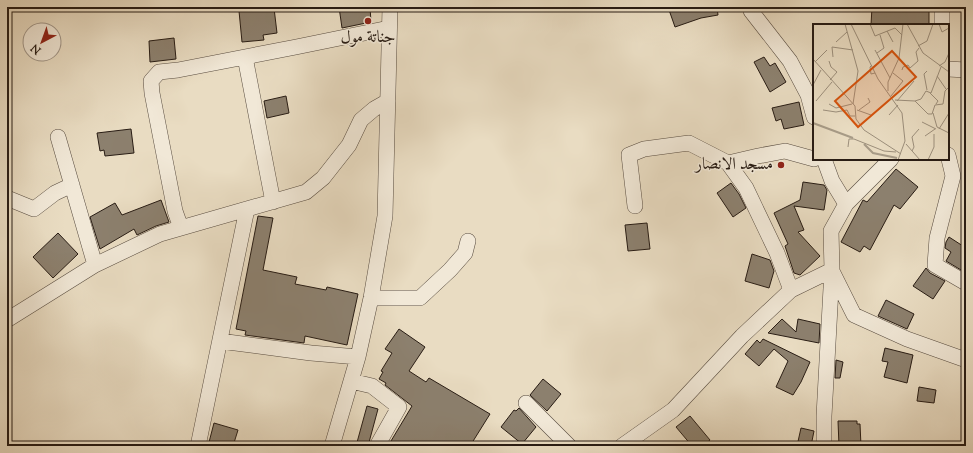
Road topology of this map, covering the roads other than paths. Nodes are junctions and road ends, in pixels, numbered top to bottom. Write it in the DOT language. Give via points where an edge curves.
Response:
graph roads {
  1 [pos="390,7"];
  2 [pos="942,7"];
  3 [pos="751,11"];
  4 [pos="942,24"];
  5 [pos="389,28"];
  6 [pos="244,57"];
  7 [pos="949,69"];
  8 [pos="966,70"];
  9 [pos="388,101"];
  10 [pos="813,114"];
  11 [pos="58,137"];
  12 [pos="813,158"];
  13 [pos="819,160"];
  14 [pos="890,160"];
  15 [pos="949,160"];
  16 [pos="728,163"];
  17 [pos="72,185"];
  18 [pos="7,198"];
  19 [pos="273,202"];
  20 [pos="846,204"];
  21 [pos="635,206"];
  22 [pos="247,210"];
  23 [pos="181,228"];
  24 [pos="468,241"];
  25 [pos="95,265"];
  26 [pos="832,270"];
  27 [pos="966,283"];
  28 [pos="791,290"];
  29 [pos="371,298"];
  30 [pos="7,320"];
  31 [pos="220,341"];
  32 [pos="358,357"];
  33 [pos="966,360"];
  34 [pos="351,381"];
  35 [pos="526,403"];
  36 [pos="198,446"];
  37 [pos="332,446"];
  38 [pos="377,446"];
  39 [pos="569,446"];
  40 [pos="622,446"];
  41 [pos="824,446"];
  1 -- 5 [label="street"];
  2 -- 4 [label="street"];
  3 -- 10 [label="street" via="790,61 808,95"];
  5 -- 6 [label="street"];
  5 -- 9 [label="street"];
  6 -- 19 [label="street"];
  6 -- 23 [label="street" via="159,72 151,81 175,211"];
  7 -- 8 [label="street"];
  9 -- 19 [label="street" via="361,120 349,145 323,178 306,192"];
  9 -- 29 [label="street" via="385,216"];
  11 -- 17 [label="street"];
  12 -- 16 [label="street" via="785,151"];
  13 -- 20 [label="street"];
  14 -- 20 [label="street"];
  15 -- 27 [label="street" via="952,176 937,238 934,265"];
  16 -- 21 [label="street" via="689,143 644,149 629,155"];
  16 -- 28 [label="street" via="746,188"];
  17 -- 18 [label="street" via="55,193 34,209"];
  17 -- 25 [label="street"];
  19 -- 22 [label="street"];
  20 -- 26 [label="street" via="832,231"];
  22 -- 23 [label="street"];
  22 -- 31 [label="street"];
  23 -- 25 [label="street" via="160,234"];
  24 -- 29 [label="street" via="465,253 420,298"];
  25 -- 30 [label="street"];
  26 -- 28 [label="street"];
  26 -- 33 [label="street" via="854,315 907,339"];
  26 -- 41 [label="street" via="824,401"];
  28 -- 40 [label="street" via="742,336 673,410"];
  29 -- 32 [label="street"];
  31 -- 32 [label="street"];
  31 -- 36 [label="street"];
  32 -- 34 [label="street"];
  34 -- 37 [label="street"];
  34 -- 38 [label="street" via="372,386 399,407"];
  35 -- 39 [label="street"];
}
